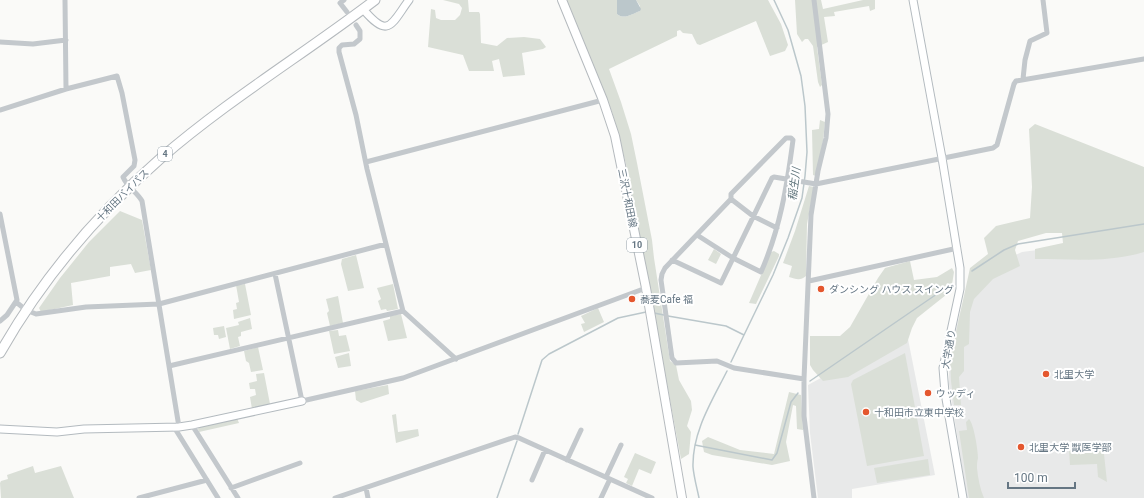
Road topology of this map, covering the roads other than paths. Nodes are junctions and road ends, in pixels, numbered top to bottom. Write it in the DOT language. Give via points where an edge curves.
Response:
graph roads {
  1 [pos="65,0"];
  2 [pos="344,0"];
  3 [pos="375,0"];
  4 [pos="409,0"];
  5 [pos="562,0"];
  6 [pos="814,0"];
  7 [pos="912,0"];
  8 [pos="1043,0"];
  9 [pos="363,9"];
  10 [pos="347,12"];
  11 [pos="356,25"];
  12 [pos="66,40"];
  13 [pos="0,42"];
  14 [pos="1144,59"];
  15 [pos="1023,79"];
  16 [pos="66,89"];
  17 [pos="603,100"];
  18 [pos="0,110"];
  19 [pos="942,158"];
  20 [pos="366,162"];
  21 [pos="788,180"];
  22 [pos="816,184"];
  23 [pos="129,187"];
  24 [pos="731,199"];
  25 [pos="0,214"];
  26 [pos="753,216"];
  27 [pos="777,228"];
  28 [pos="697,235"];
  29 [pos="386,244"];
  30 [pos="958,248"];
  31 [pos="732,258"];
  32 [pos="672,260"];
  33 [pos="275,274"];
  34 [pos="809,281"];
  35 [pos="646,288"];
  36 [pos="16,302"];
  37 [pos="159,304"];
  38 [pos="26,310"];
  39 [pos="403,311"];
  40 [pos="0,321"];
  41 [pos="289,337"];
  42 [pos="0,353"];
  43 [pos="456,358"];
  44 [pos="169,366"];
  45 [pos="804,379"];
  46 [pos="302,401"];
  47 [pos="192,425"];
  48 [pos="176,427"];
  49 [pos="0,429"];
  50 [pos="581,430"];
  51 [pos="620,445"];
  52 [pos="546,450"];
  53 [pos="568,460"];
  54 [pos="300,463"];
  55 [pos="608,478"];
  56 [pos="206,480"];
  57 [pos="532,480"];
  58 [pos="231,488"];
  59 [pos="366,488"];
  60 [pos="139,498"];
  61 [pos="218,498"];
  62 [pos="238,498"];
  63 [pos="335,498"];
  64 [pos="368,498"];
  65 [pos="601,498"];
  66 [pos="652,498"];
  67 [pos="682,498"];
  68 [pos="814,498"];
  69 [pos="963,498"];
  1 -- 12 [label="street"];
  2 -- 10 [label="street" via="340,3"];
  3 -- 9 [label="highway, 十和田バイパス / 4"];
  4 -- 9 [label="street" via="395,21 388,26 378,25"];
  5 -- 17 [label="main road, 三沢十和田線 / 10"];
  6 -- 22 [label="street" via="828,114 826,138"];
  7 -- 19 [label="street, 大学通り"];
  8 -- 15 [label="street" via="1047,33 1030,41"];
  9 -- 23 [label="highway, 十和田バイパス / 4" via="206,122"];
  11 -- 20 [label="street" via="361,35 360,39 354,44 342,45 339,52"];
  12 -- 13 [label="street" via="33,44"];
  12 -- 16 [label="street"];
  14 -- 15 [label="street"];
  15 -- 19 [label="street" via="1014,84 996,147"];
  16 -- 18 [label="street"];
  16 -- 23 [label="street" via="117,76 135,160 134,166 123,177"];
  17 -- 20 [label="street"];
  17 -- 35 [label="main road, 三沢十和田線 / 10" via="619,154"];
  19 -- 22 [label="street"];
  19 -- 30 [label="street, 大学通り"];
  20 -- 29 [label="street"];
  21 -- 22 [label="street"];
  21 -- 24 [label="street" via="793,140 788,137 731,194"];
  21 -- 26 [label="street" via="772,178"];
  21 -- 27 [label="street"];
  22 -- 34 [label="street" via="811,215"];
  23 -- 37 [label="street" via="142,201"];
  23 -- 38 [label="highway, 十和田バイパス / 4" via="76,243"];
  24 -- 26 [label="street"];
  24 -- 28 [label="street"];
  25 -- 36 [label="street"];
  26 -- 27 [label="street"];
  26 -- 31 [label="street"];
  27 -- 31 [label="street" via="761,272"];
  28 -- 31 [label="street"];
  28 -- 32 [label="street"];
  29 -- 33 [label="street"];
  29 -- 39 [label="street"];
  30 -- 34 [label="street"];
  30 -- 69 [label="street, 大学通り" via="960,289 944,360 943,377"];
  31 -- 32 [label="street" via="721,283"];
  32 -- 45 [label="street" via="662,274 661,280 673,360 717,361 734,368"];
  33 -- 37 [label="street"];
  33 -- 41 [label="street"];
  34 -- 45 [label="street"];
  35 -- 43 [label="street"];
  35 -- 67 [label="main road, 三沢十和田線 / 10"];
  36 -- 38 [label="street"];
  36 -- 40 [label="street"];
  37 -- 38 [label="street" via="86,307 41,314 32,314"];
  37 -- 44 [label="street"];
  38 -- 42 [label="highway, 十和田バイパス / 4"];
  39 -- 41 [label="street"];
  39 -- 43 [label="street"];
  41 -- 44 [label="street"];
  41 -- 46 [label="street"];
  43 -- 46 [label="street" via="403,378"];
  44 -- 48 [label="street"];
  45 -- 68 [label="street" via="804,416"];
  46 -- 47 [label="street"];
  47 -- 48 [label="street"];
  47 -- 58 [label="street"];
  48 -- 49 [label="street" via="57,432"];
  48 -- 56 [label="street"];
  50 -- 53 [label="street"];
  51 -- 55 [label="street"];
  52 -- 53 [label="street"];
  52 -- 57 [label="street"];
  52 -- 59 [label="street" via="515,437"];
  53 -- 55 [label="street"];
  54 -- 58 [label="street"];
  55 -- 65 [label="street"];
  55 -- 66 [label="street"];
  56 -- 60 [label="street"];
  56 -- 61 [label="street"];
  58 -- 62 [label="street"];
  59 -- 63 [label="street"];
  59 -- 64 [label="street"];
}
